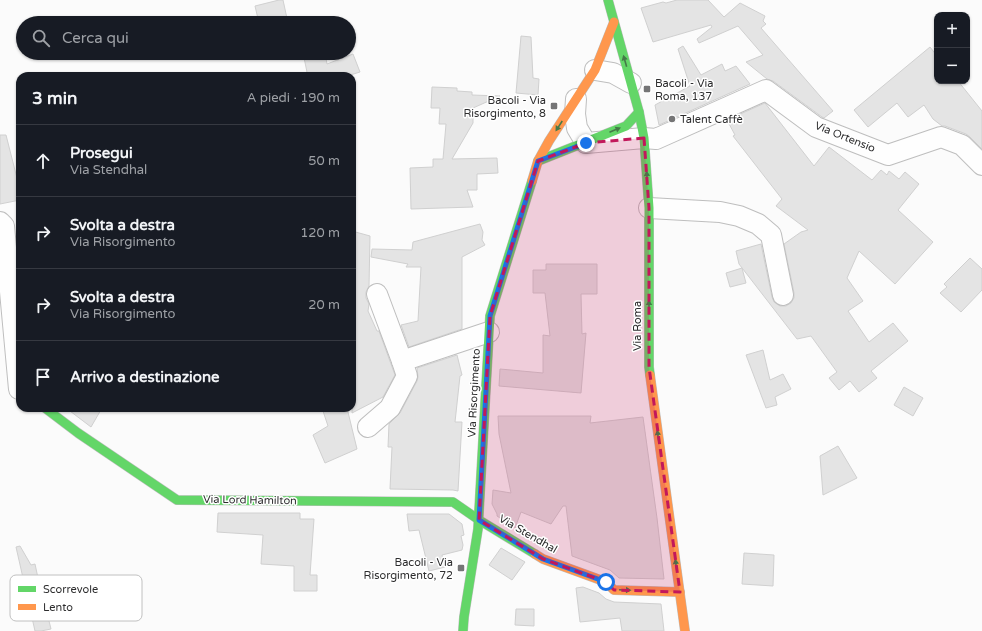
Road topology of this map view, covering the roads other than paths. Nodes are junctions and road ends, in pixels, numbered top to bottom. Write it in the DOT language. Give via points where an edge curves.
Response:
graph roads {
  1 [pos="608,0"];
  2 [pos="614,22"];
  3 [pos="595,70"];
  4 [pos="631,83"];
  5 [pos="576,99"];
  6 [pos="639,112"];
  7 [pos="644,138"];
  8 [pos="586,143"];
  9 [pos="538,161"];
  10 [pos="982,165"];
  11 [pos="649,208"];
  12 [pos="0,222"];
  13 [pos="377,294"];
  14 [pos="783,295"];
  15 [pos="489,332"];
  16 [pos="16,356"];
  17 [pos="402,360"];
  18 [pos="50,412"];
  19 [pos="368,426"];
  20 [pos="479,520"];
  21 [pos="680,592"];
  22 [pos="463,631"];
  23 [pos="685,631"];
  1 -- 2 [label="street, Via Roma"];
  2 -- 3 [label="street, Via Risorgimento"];
  4 -- 2 [label="street, Via Roma, one-way"];
  3 -- 4 [label="street" via="613,74"];
  3 -- 5 [label="street, Via Risorgimento"];
  4 -- 6 [label="street, Via Roma"];
  5 -- 8 [label="street" via="577,128"];
  5 -- 9 [label="street, Via Risorgimento, one-way"];
  6 -- 7 [label="street, Via Roma"];
  8 -- 6 [label="street, one-way" via="626,126"];
  7 -- 8 [label="street"];
  7 -- 10 [label="street, Via Ortensio" via="656,139 766,90 816,127 888,155 941,137 962,145"];
  11 -- 7 [label="street, Via Roma, one-way"];
  8 -- 9 [label="street"];
  9 -- 15 [label="street, Via Risorgimento" via="490,316"];
  11 -- 14 [label="street" via="720,212 758,224 771,235"];
  21 -- 11 [label="street, Via Roma, one-way" via="649,367"];
  12 -- 16 [label="street" via="4,226"];
  13 -- 17 [label="street"];
  15 -- 17 [label="street"];
  15 -- 20 [label="street, Via Risorgimento"];
  17 -- 19 [label="street" via="407,376 390,408"];
  18 -- 20 [label="street, Via Lord Hamilton" via="177,500 453,502"];
  20 -- 21 [label="street, Via Stendhal, one-way" via="543,559 606,582 614,590"];
  20 -- 22 [label="street, Via Risorgimento"];
  21 -- 23 [label="street, Via Roma"];
}
